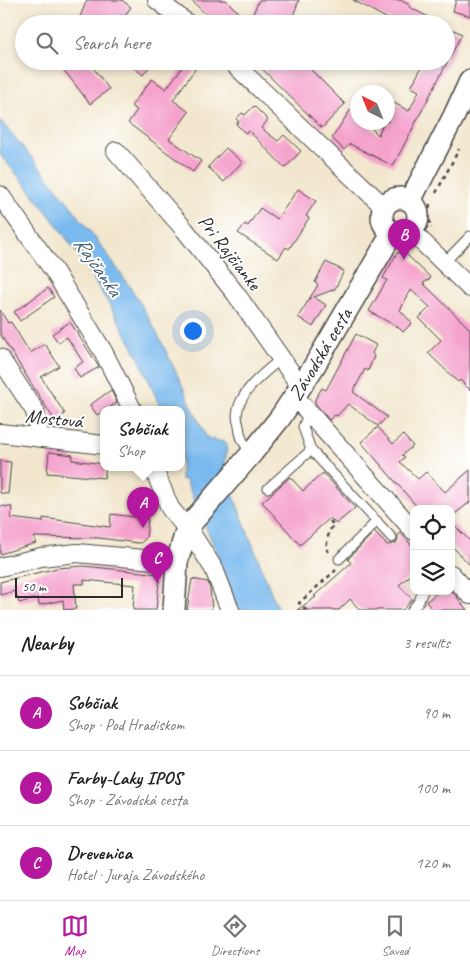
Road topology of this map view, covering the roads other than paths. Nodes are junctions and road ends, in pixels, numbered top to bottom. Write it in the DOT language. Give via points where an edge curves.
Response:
graph roads {
  1 [pos="157,0"];
  2 [pos="176,15"];
  3 [pos="240,70"];
  4 [pos="470,81"];
  5 [pos="116,151"];
  6 [pos="0,195"];
  7 [pos="410,201"];
  8 [pos="384,207"];
  9 [pos="402,231"];
  10 [pos="470,236"];
  11 [pos="444,263"];
  12 [pos="470,288"];
  13 [pos="0,358"];
  14 [pos="282,358"];
  15 [pos="302,399"];
  16 [pos="130,406"];
  17 [pos="0,434"];
  18 [pos="40,438"];
  19 [pos="100,444"];
  20 [pos="311,450"];
  21 [pos="252,453"];
  22 [pos="156,471"];
  23 [pos="268,488"];
  24 [pos="377,521"];
  25 [pos="190,524"];
  26 [pos="410,526"];
  27 [pos="392,538"];
  28 [pos="337,560"];
  29 [pos="177,562"];
  30 [pos="0,567"];
  31 [pos="455,578"];
  32 [pos="421,595"];
  33 [pos="470,595"];
  34 [pos="174,610"];
  35 [pos="230,610"];
  36 [pos="412,610"];
  1 -- 2 [label="street"];
  3 -- 8 [label="street"];
  4 -- 7 [label="street"];
  5 -- 14 [label="street, Pri Rajčianke" via="191,237"];
  6 -- 16 [label="street" via="54,271 104,353"];
  7 -- 8 [label="street" via="396,198"];
  7 -- 9 [label="street" via="418,215 414,226"];
  8 -- 9 [label="street" via="385,226"];
  9 -- 11 [label="street"];
  9 -- 15 [label="street, Závodská cesta"];
  10 -- 11 [label="lane"];
  11 -- 12 [label="street"];
  13 -- 18 [label="street" via="34,411"];
  14 -- 15 [label="street, Pri Rajčianke"];
  14 -- 21 [label="lane" via="242,398 237,414 240,434"];
  15 -- 20 [label="lane" via="303,427"];
  15 -- 21 [label="street, Závodská cesta"];
  15 -- 26 [label="street, Pri Rajčianke"];
  17 -- 18 [label="street, Mostová"];
  18 -- 19 [label="street, Mostová"];
  20 -- 23 [label="lane"];
  20 -- 24 [label="lane"];
  21 -- 25 [label="street, Závodská cesta"];
  22 -- 25 [label="street" via="170,508"];
  24 -- 27 [label="lane"];
  24 -- 28 [label="lane"];
  25 -- 29 [label="street"];
  25 -- 35 [label="street" via="214,569"];
  29 -- 30 [label="street" via="77,553 41,557"];
  29 -- 34 [label="street"];
  31 -- 33 [label="street"];
  32 -- 36 [label="lane"];
}
